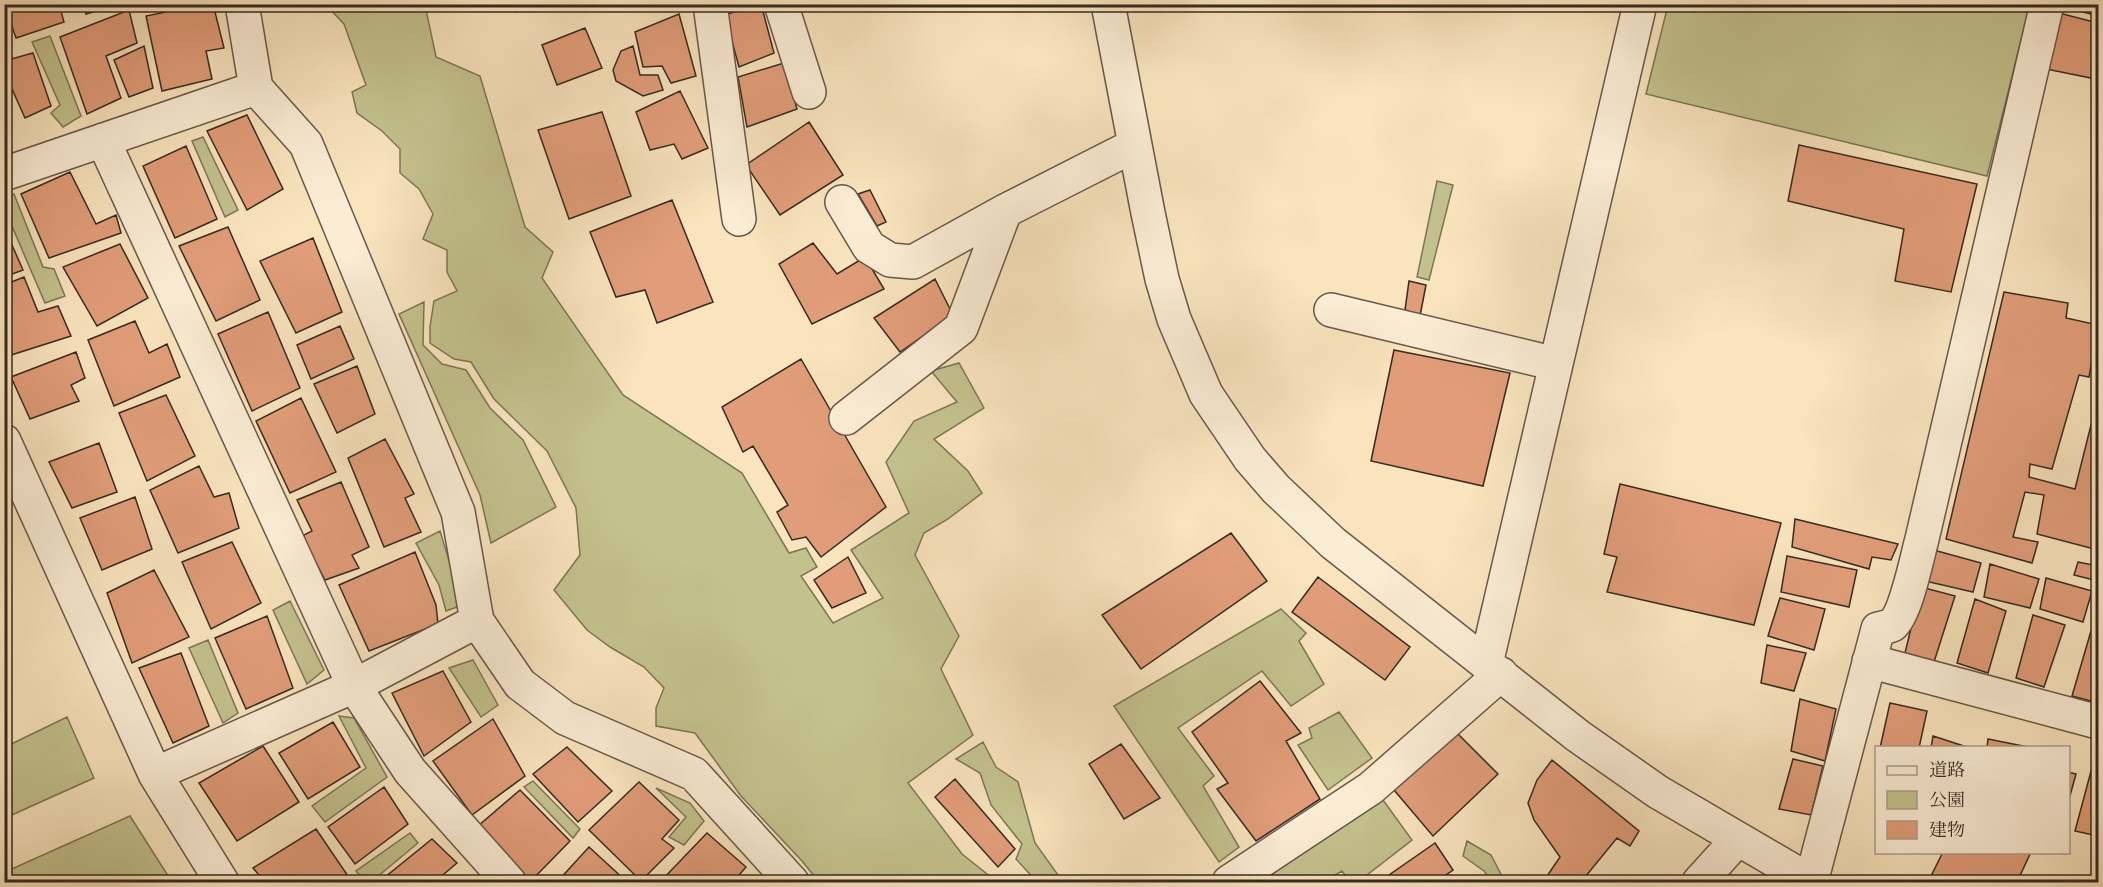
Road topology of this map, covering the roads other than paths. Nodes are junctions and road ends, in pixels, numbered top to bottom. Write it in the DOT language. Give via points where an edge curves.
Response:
graph roads {
  1 [pos="242,4"];
  2 [pos="710,4"];
  3 [pos="780,4"];
  4 [pos="1108,4"];
  5 [pos="1640,4"];
  6 [pos="2047,4"];
  7 [pos="256,87"];
  8 [pos="809,92"];
  9 [pos="103,141"];
  10 [pos="1135,145"];
  11 [pos="4,174"];
  12 [pos="842,202"];
  13 [pos="1005,211"];
  14 [pos="739,219"];
  15 [pos="1331,310"];
  16 [pos="1556,364"];
  17 [pos="846,418"];
  18 [pos="4,441"];
  19 [pos="477,621"];
  20 [pos="1869,661"];
  21 [pos="1493,669"];
  22 [pos="354,686"];
  23 [pos="2098,722"];
  24 [pos="155,774"];
  25 [pos="1737,840"];
  26 [pos="222,882"];
  27 [pos="509,882"];
  28 [pos="792,882"];
  29 [pos="1229,882"];
  30 [pos="1699,882"];
  31 [pos="1811,882"];
  1 -- 7 [label="street"];
  2 -- 14 [label="street"];
  3 -- 8 [label="street"];
  4 -- 10 [label="street"];
  5 -- 16 [label="street"];
  6 -- 20 [label="street" via="1908,591 1900,614 1891,625 1878,629"];
  7 -- 9 [label="street"];
  7 -- 19 [label="street" via="306,144 315,165 458,512"];
  9 -- 11 [label="street"];
  9 -- 22 [label="street"];
  10 -- 13 [label="street"];
  10 -- 21 [label="street" via="1174,319 1206,394 1228,428 1250,459 1333,543"];
  12 -- 13 [label="street" via="869,247 890,260 913,262"];
  13 -- 17 [label="street" via="961,328"];
  15 -- 16 [label="street"];
  16 -- 21 [label="street"];
  18 -- 24 [label="street"];
  19 -- 22 [label="street"];
  19 -- 28 [label="street" via="520,684 565,718 694,774"];
  20 -- 23 [label="street"];
  20 -- 31 [label="street"];
  21 -- 25 [label="street" via="1649,786"];
  21 -- 29 [label="street" via="1371,788"];
  22 -- 24 [label="street"];
  22 -- 27 [label="street" via="410,771"];
  24 -- 26 [label="street"];
  25 -- 30 [label="street"];
  25 -- 31 [label="street"];
}
